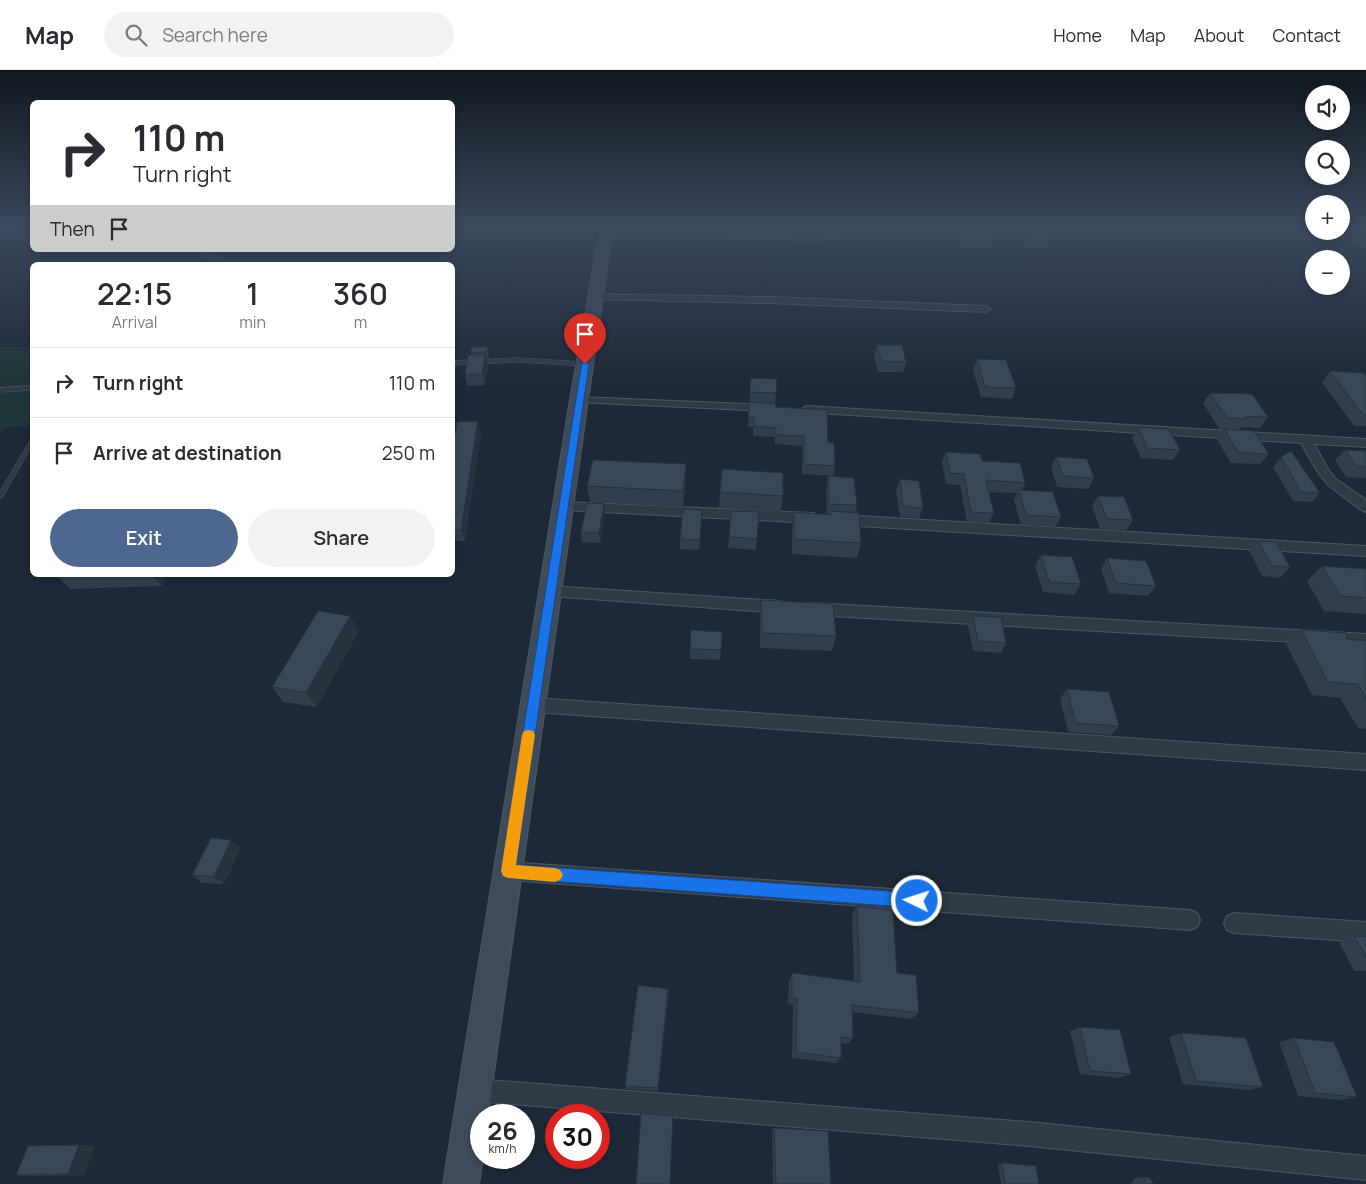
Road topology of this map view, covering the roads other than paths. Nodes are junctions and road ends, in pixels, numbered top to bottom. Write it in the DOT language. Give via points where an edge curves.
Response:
graph roads {
  1 [pos="599,280"];
  2 [pos="596,296"];
  3 [pos="986,309"];
  4 [pos="455,363"];
  5 [pos="585,364"];
  6 [pos="30,388"];
  7 [pos="0,390"];
  8 [pos="579,400"];
  9 [pos="778,408"];
  10 [pos="795,410"];
  11 [pos="1305,439"];
  12 [pos="1366,443"];
  13 [pos="30,445"];
  14 [pos="0,496"];
  15 [pos="564,506"];
  16 [pos="1366,507"];
  17 [pos="1366,551"];
  18 [pos="550,591"];
  19 [pos="1366,640"];
  20 [pos="534,705"];
  21 [pos="1366,762"];
  22 [pos="508,871"];
  23 [pos="1190,920"];
  24 [pos="1234,923"];
  25 [pos="1366,932"];
  26 [pos="475,1090"];
  27 [pos="1366,1168"];
  28 [pos="461,1184"];
  1 -- 2 [label="street"];
  2 -- 3 [label="street"];
  2 -- 5 [label="street"];
  4 -- 5 [label="lane" via="518,360"];
  5 -- 8 [label="street"];
  6 -- 7 [label="lane"];
  8 -- 9 [label="street"];
  8 -- 15 [label="street"];
  10 -- 11 [label="street"];
  11 -- 12 [label="street"];
  11 -- 16 [label="street" via="1332,482"];
  13 -- 14 [label="lane"];
  15 -- 17 [label="street"];
  15 -- 18 [label="street"];
  18 -- 19 [label="street" via="855,612"];
  18 -- 20 [label="street"];
  20 -- 21 [label="street"];
  20 -- 22 [label="street"];
  22 -- 23 [label="street"];
  22 -- 26 [label="street"];
  24 -- 25 [label="street"];
  26 -- 27 [label="street" via="1019,1133"];
  26 -- 28 [label="street"];
}
